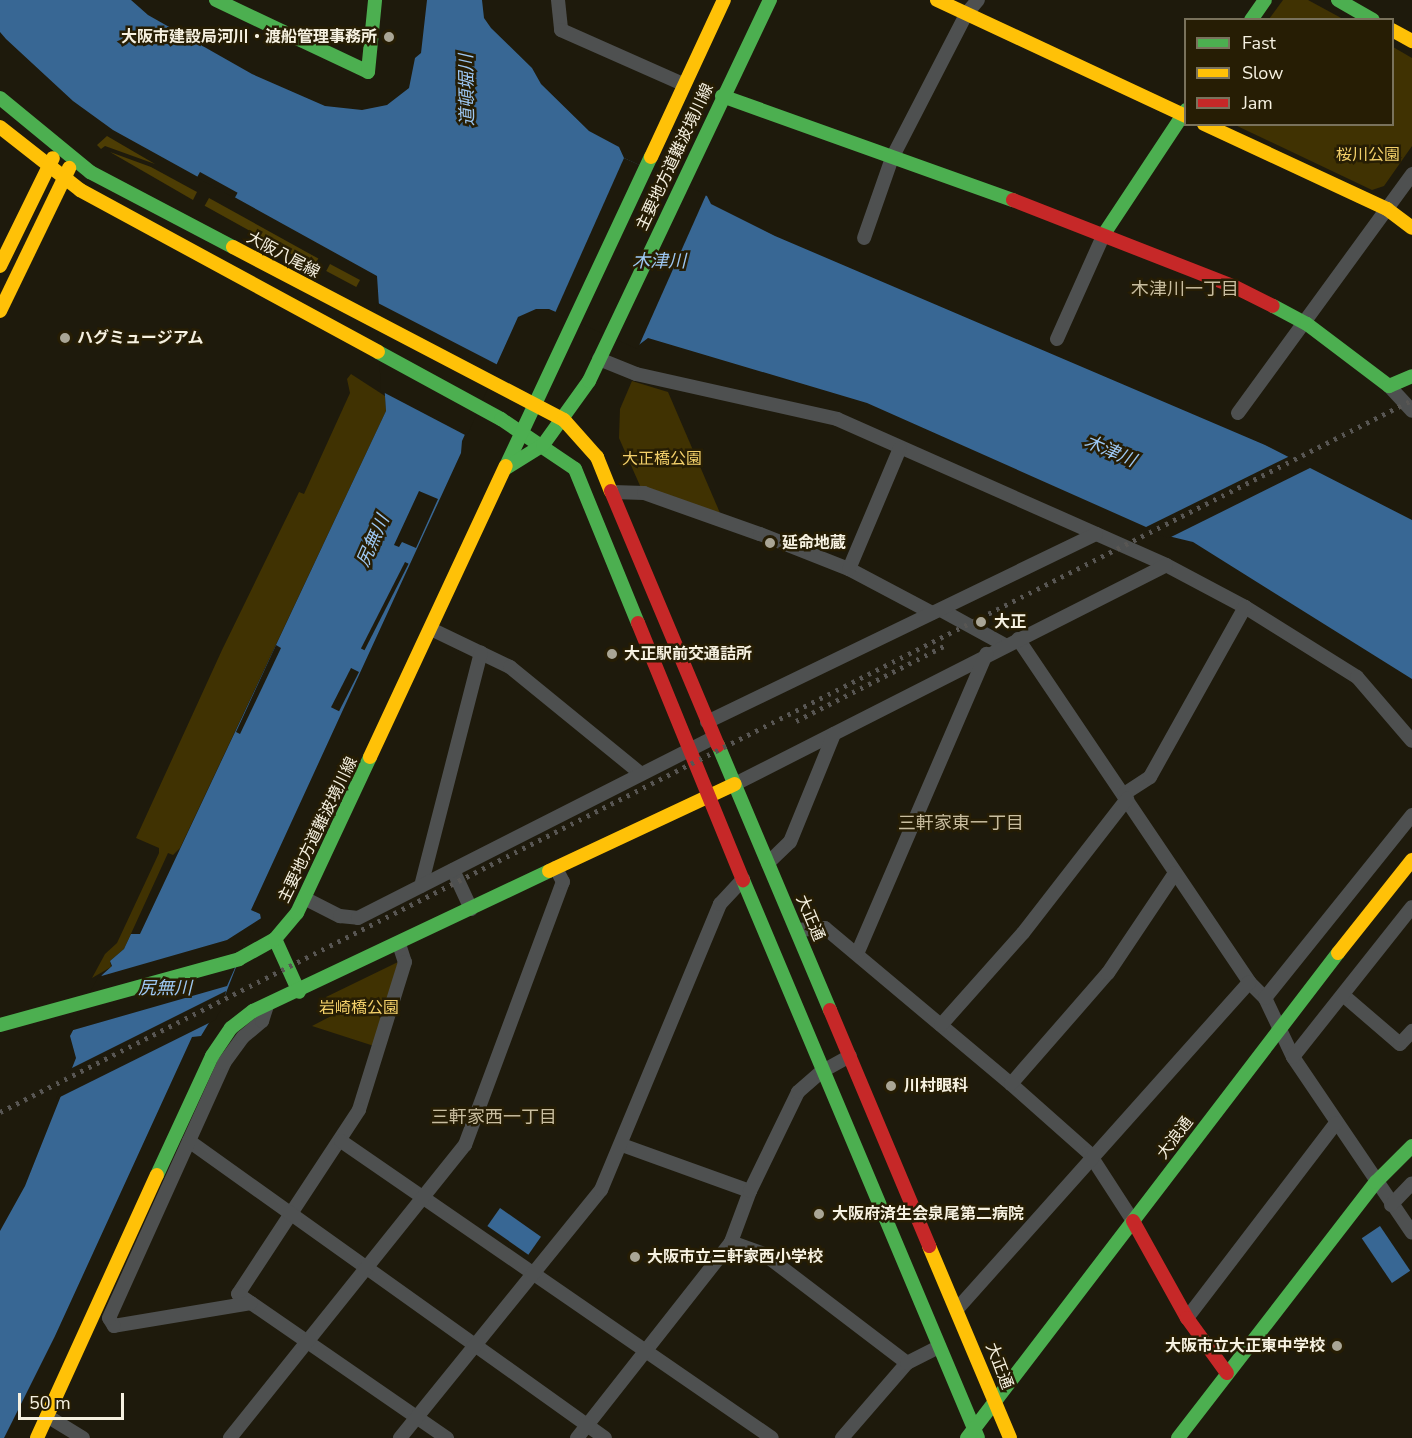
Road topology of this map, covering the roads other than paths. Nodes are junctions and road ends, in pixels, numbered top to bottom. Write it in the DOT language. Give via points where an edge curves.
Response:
graph roads {
  1 [pos="216,0"];
  2 [pos="375,0"];
  3 [pos="558,0"];
  4 [pos="724,0"];
  5 [pos="771,0"];
  6 [pos="937,0"];
  7 [pos="978,0"];
  8 [pos="1265,0"];
  9 [pos="1338,0"];
  10 [pos="967,14"];
  11 [pos="1252,18"];
  12 [pos="1370,18"];
  13 [pos="1394,31"];
  14 [pos="1412,41"];
  15 [pos="683,84"];
  16 [pos="722,96"];
  17 [pos="0,98"];
  18 [pos="1184,114"];
  19 [pos="1208,126"];
  20 [pos="0,127"];
  21 [pos="59,150"];
  22 [pos="892,158"];
  23 [pos="74,161"];
  24 [pos="46,167"];
  25 [pos="1412,174"];
  26 [pos="62,178"];
  27 [pos="1387,209"];
  28 [pos="1412,228"];
  29 [pos="1104,234"];
  30 [pos="864,238"];
  31 [pos="0,266"];
  32 [pos="0,311"];
  33 [pos="1304,323"];
  34 [pos="1057,339"];
  35 [pos="599,359"];
  36 [pos="1412,376"];
  37 [pos="1389,386"];
  38 [pos="533,405"];
  39 [pos="1412,411"];
  40 [pos="1238,413"];
  41 [pos="564,420"];
  42 [pos="520,431"];
  43 [pos="543,445"];
  44 [pos="900,448"];
  45 [pos="506,468"];
  46 [pos="612,492"];
  47 [pos="1096,534"];
  48 [pos="1166,565"];
  49 [pos="849,569"];
  50 [pos="1245,608"];
  51 [pos="937,611"];
  52 [pos="431,629"];
  53 [pos="1018,639"];
  54 [pos="1005,645"];
  55 [pos="481,653"];
  56 [pos="986,654"];
  57 [pos="707,722"];
  58 [pos="834,734"];
  59 [pos="713,738"];
  60 [pos="1412,741"];
  61 [pos="690,750"];
  62 [pos="641,774"];
  63 [pos="735,784"];
  64 [pos="707,795"];
  65 [pos="1125,796"];
  66 [pos="1412,815"];
  67 [pos="1412,860"];
  68 [pos="768,863"];
  69 [pos="556,868"];
  70 [pos="453,870"];
  71 [pos="1175,873"];
  72 [pos="743,879"];
  73 [pos="421,886"];
  74 [pos="306,899"];
  75 [pos="1412,907"];
  76 [pos="471,909"];
  77 [pos="797,930"];
  78 [pos="275,939"];
  79 [pos="399,944"];
  80 [pos="857,954"];
  81 [pos="1249,982"];
  82 [pos="299,992"];
  83 [pos="1343,995"];
  84 [pos="1265,998"];
  85 [pos="267,1006"];
  86 [pos="0,1025"];
  87 [pos="941,1025"];
  88 [pos="1279,1027"];
  89 [pos="1412,1032"];
  90 [pos="850,1056"];
  91 [pos="1293,1057"];
  92 [pos="821,1072"];
  93 [pos="1011,1084"];
  94 [pos="1336,1123"];
  95 [pos="341,1141"];
  96 [pos="189,1142"];
  97 [pos="622,1145"];
  98 [pos="1412,1146"];
  99 [pos="1091,1156"];
  100 [pos="1376,1182"];
  101 [pos="1412,1183"];
  102 [pos="750,1191"];
  103 [pos="422,1197"];
  104 [pos="1391,1205"];
  105 [pos="293,1216"];
  106 [pos="1133,1221"];
  107 [pos="1412,1233"];
  108 [pos="731,1242"];
  109 [pos="364,1267"];
  110 [pos="534,1274"];
  111 [pos="251,1303"];
  112 [pos="958,1308"];
  113 [pos="1187,1318"];
  114 [pos="308,1341"];
  115 [pos="474,1346"];
  116 [pos="939,1347"];
  117 [pos="647,1351"];
  118 [pos="907,1363"];
  119 [pos="1227,1373"];
  120 [pos="995,1402"];
  121 [pos="47,1416"];
  122 [pos="417,1417"];
  123 [pos="587,1425"];
  124 [pos="973,1435"];
  125 [pos="37,1438"];
  126 [pos="83,1438"];
  127 [pos="230,1438"];
  128 [pos="400,1438"];
  129 [pos="447,1438"];
  130 [pos="577,1438"];
  131 [pos="605,1438"];
  132 [pos="772,1438"];
  133 [pos="842,1438"];
  134 [pos="1010,1438"];
  135 [pos="1178,1438"];
  1 -- 2 [label="main road" via="368,72"];
  3 -- 15 [label="street" via="561,30"];
  4 -- 15 [label="main road, 主要地方道難波境川線"];
  5 -- 16 [label="main road, 主要地方道難波境川線"];
  6 -- 10 [label="main road"];
  7 -- 10 [label="street"];
  8 -- 11 [label="main road"];
  9 -- 12 [label="main road"];
  10 -- 18 [label="main road"];
  10 -- 22 [label="street"];
  13 -- 14 [label="main road"];
  15 -- 38 [label="main road, 主要地方道難波境川線"];
  16 -- 22 [label="main road"];
  16 -- 35 [label="main road, 主要地方道難波境川線"];
  17 -- 21 [label="main road, 大阪八尾線"];
  18 -- 29 [label="main road"];
  19 -- 27 [label="main road"];
  20 -- 24 [label="main road"];
  21 -- 23 [label="main road, 大阪八尾線"];
  21 -- 24 [label="main road"];
  22 -- 29 [label="main road" via="971,183"];
  22 -- 30 [label="street"];
  23 -- 26 [label="main road"];
  23 -- 38 [label="main road, 大阪八尾線"];
  24 -- 26 [label="main road"];
  24 -- 31 [label="main road"];
  25 -- 27 [label="street"];
  26 -- 32 [label="main road"];
  26 -- 42 [label="main road"];
  27 -- 28 [label="main road"];
  27 -- 33 [label="street"];
  29 -- 33 [label="main road" via="1235,287"];
  29 -- 34 [label="street"];
  33 -- 37 [label="main road"];
  33 -- 40 [label="street"];
  35 -- 41 [label="main road, 主要地方道難波境川線"];
  35 -- 44 [label="street" via="636,374 837,419"];
  36 -- 37 [label="main road"];
  37 -- 39 [label="street"];
  38 -- 41 [label="main road, 大阪八尾線"];
  38 -- 42 [label="main road, 主要地方道難波境川線"];
  41 -- 43 [label="main road, 主要地方道難波境川線"];
  41 -- 46 [label="main road, 大正通" via="597,457"];
  42 -- 43 [label="main road"];
  42 -- 45 [label="main road, 主要地方道難波境川線"];
  43 -- 45 [label="main road, 主要地方道難波境川線"];
  43 -- 61 [label="main road" via="575,469"];
  44 -- 47 [label="street"];
  44 -- 49 [label="street"];
  45 -- 52 [label="main road, 主要地方道難波境川線"];
  46 -- 49 [label="street" via="644,493"];
  46 -- 57 [label="main road, 大正通"];
  47 -- 48 [label="street"];
  47 -- 51 [label="street"];
  48 -- 50 [label="street"];
  48 -- 53 [label="street"];
  49 -- 51 [label="street"];
  50 -- 60 [label="street" via="1357,677"];
  50 -- 65 [label="street" via="1150,777"];
  51 -- 54 [label="street"];
  51 -- 57 [label="street"];
  52 -- 55 [label="street"];
  52 -- 74 [label="main road, 主要地方道難波境川線"];
  53 -- 54 [label="street"];
  53 -- 65 [label="street"];
  54 -- 56 [label="street"];
  55 -- 62 [label="street" via="510,667"];
  55 -- 73 [label="street"];
  56 -- 58 [label="street"];
  56 -- 80 [label="street"];
  57 -- 59 [label="main road, 大正通"];
  58 -- 63 [label="street"];
  58 -- 68 [label="street" via="790,842"];
  59 -- 61 [label="street"];
  59 -- 63 [label="main road, 大正通"];
  61 -- 62 [label="street"];
  61 -- 64 [label="main road"];
  62 -- 70 [label="street"];
  63 -- 64 [label="main road"];
  63 -- 68 [label="main road, 大正通"];
  64 -- 69 [label="main road"];
  64 -- 72 [label="main road"];
  65 -- 71 [label="street"];
  65 -- 87 [label="street" via="1023,933"];
  66 -- 84 [label="street"];
  67 -- 88 [label="main road, 大浪通"];
  68 -- 77 [label="main road, 大正通"];
  69 -- 76 [label="main road"];
  69 -- 103 [label="street" via="563,882 465,1145"];
  70 -- 73 [label="street"];
  70 -- 76 [label="street"];
  71 -- 81 [label="street"];
  71 -- 93 [label="street" via="1108,973"];
  72 -- 92 [label="main road"];
  72 -- 97 [label="street" via="720,904"];
  73 -- 74 [label="street" via="358,918 340,916"];
  74 -- 78 [label="main road, 主要地方道難波境川線"];
  75 -- 83 [label="street"];
  76 -- 79 [label="main road"];
  77 -- 80 [label="street" via="825,928"];
  77 -- 90 [label="main road, 大正通"];
  78 -- 82 [label="main road"];
  78 -- 86 [label="main road, 主要地方道難波境川線" via="239,959"];
  79 -- 82 [label="main road"];
  79 -- 95 [label="street" via="405,963 394,1002 359,1110"];
  80 -- 87 [label="street"];
  81 -- 84 [label="street"];
  81 -- 99 [label="street"];
  82 -- 85 [label="main road"];
  83 -- 89 [label="street" via="1400,1044"];
  83 -- 91 [label="street"];
  84 -- 88 [label="street"];
  85 -- 96 [label="street" via="262,1021 243,1037 224,1063"];
  85 -- 121 [label="main road" via="244,1016 212,1056"];
  87 -- 93 [label="street"];
  88 -- 91 [label="street"];
  88 -- 106 [label="main road, 大浪通"];
  90 -- 92 [label="street"];
  90 -- 112 [label="main road, 大正通"];
  91 -- 94 [label="street"];
  92 -- 102 [label="street" via="798,1092"];
  92 -- 116 [label="main road"];
  93 -- 99 [label="street"];
  94 -- 100 [label="street"];
  94 -- 113 [label="street"];
  95 -- 103 [label="street"];
  95 -- 105 [label="street"];
  96 -- 105 [label="street"];
  96 -- 111 [label="street" via="109,1318 114,1326"];
  97 -- 102 [label="street"];
  97 -- 110 [label="street" via="601,1190"];
  98 -- 100 [label="main road"];
  99 -- 106 [label="street"];
  99 -- 112 [label="street"];
  100 -- 104 [label="street"];
  100 -- 119 [label="main road"];
  101 -- 104 [label="street"];
  102 -- 108 [label="street"];
  103 -- 109 [label="street"];
  103 -- 110 [label="street"];
  104 -- 107 [label="street"];
  105 -- 109 [label="street"];
  105 -- 111 [label="street" via="238,1294"];
  106 -- 113 [label="main road"];
  106 -- 120 [label="main road, 大浪通"];
  108 -- 117 [label="street"];
  108 -- 118 [label="street" via="764,1254"];
  109 -- 114 [label="street"];
  109 -- 115 [label="street"];
  110 -- 115 [label="street"];
  110 -- 117 [label="street"];
  111 -- 114 [label="street"];
  112 -- 120 [label="main road, 大正通"];
  113 -- 119 [label="main road"];
  114 -- 122 [label="street"];
  114 -- 127 [label="street"];
  115 -- 122 [label="street"];
  115 -- 123 [label="street"];
  116 -- 118 [label="street"];
  116 -- 124 [label="main road"];
  117 -- 123 [label="street"];
  117 -- 132 [label="street"];
  118 -- 133 [label="street"];
  119 -- 135 [label="main road"];
  120 -- 124 [label="main road, 大浪通"];
  120 -- 134 [label="main road, 大正通"];
  121 -- 125 [label="main road"];
  121 -- 126 [label="street"];
  122 -- 128 [label="street"];
  122 -- 129 [label="street"];
  123 -- 130 [label="street"];
  123 -- 131 [label="street"];
}
